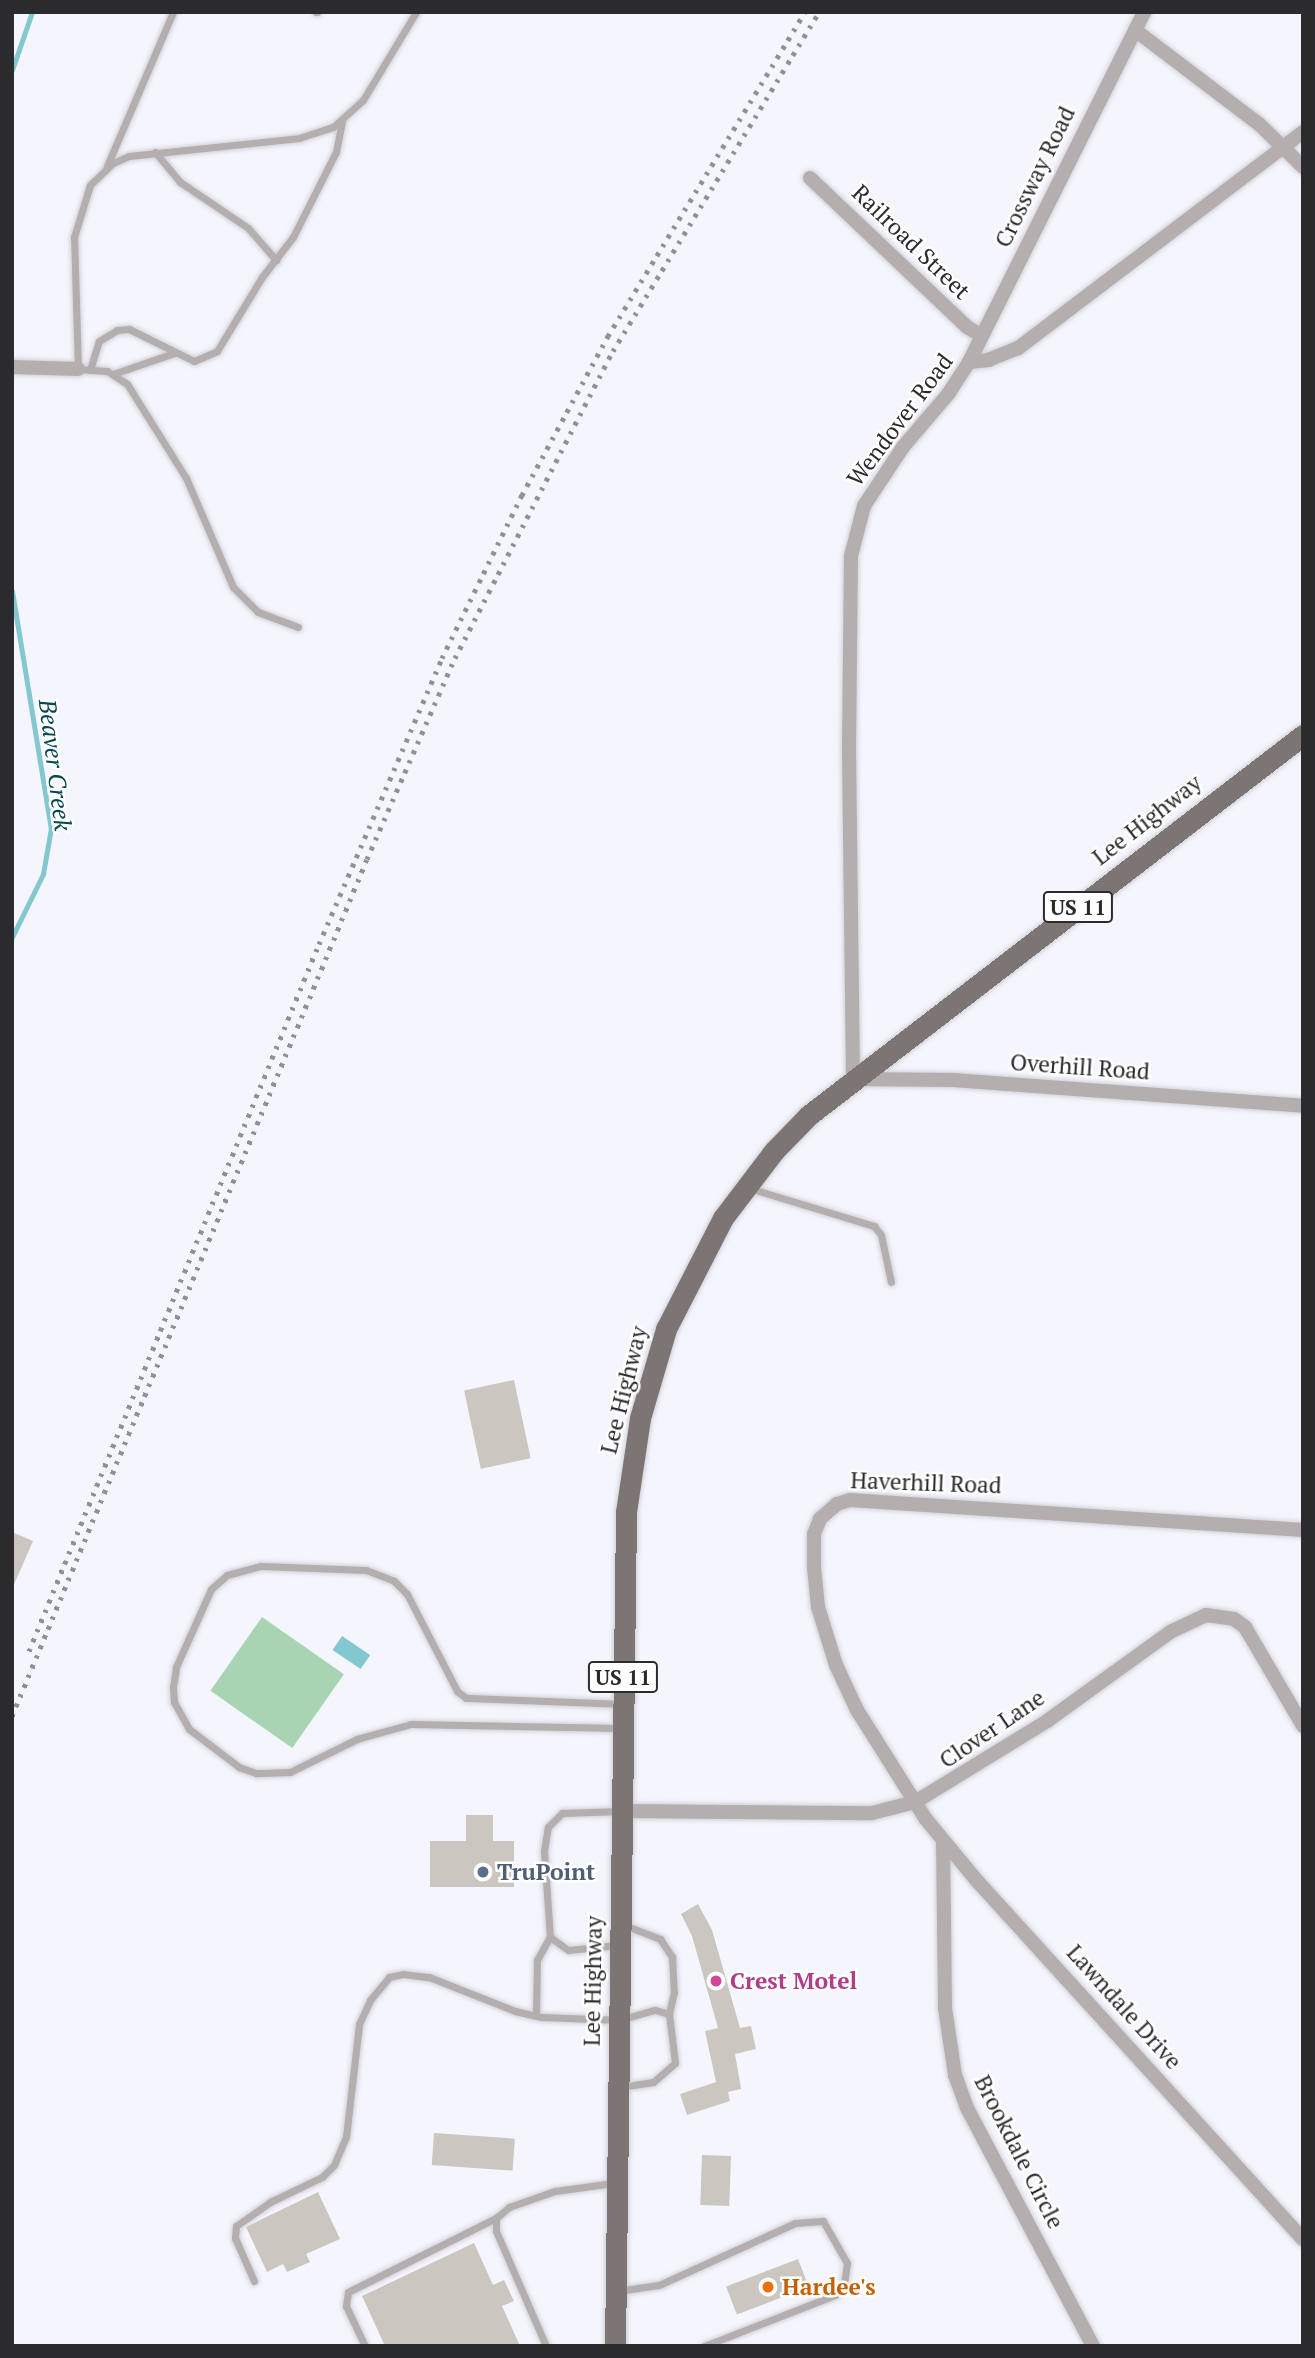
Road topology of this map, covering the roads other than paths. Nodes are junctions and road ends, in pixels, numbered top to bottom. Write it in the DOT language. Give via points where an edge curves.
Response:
graph roads {
  1 [pos="173,12"];
  2 [pos="416,12"];
  3 [pos="1144,12"];
  4 [pos="1135,30"];
  5 [pos="342,121"];
  6 [pos="1303,132"];
  7 [pos="1283,147"];
  8 [pos="155,152"];
  9 [pos="1303,167"];
  10 [pos="106,168"];
  11 [pos="810,178"];
  12 [pos="276,260"];
  13 [pos="982,336"];
  14 [pos="174,353"];
  15 [pos="969,362"];
  16 [pos="12,367"];
  17 [pos="84,369"];
  18 [pos="113,374"];
  19 [pos="298,627"];
  20 [pos="1303,735"];
  21 [pos="853,1079"];
  22 [pos="1303,1106"];
  23 [pos="745,1187"];
  24 [pos="891,1282"];
  25 [pos="1303,1530"];
  26 [pos="622,1704"];
  27 [pos="1303,1726"];
  28 [pos="622,1729"];
  29 [pos="915,1802"];
  30 [pos="621,1811"];
  31 [pos="943,1841"];
  32 [pos="620,1923"];
  33 [pos="550,1937"];
  34 [pos="620,1945"];
  35 [pos="669,2014"];
  36 [pos="536,2015"];
  37 [pos="619,2020"];
  38 [pos="618,2087"];
  39 [pos="617,2183"];
  40 [pos="496,2218"];
  41 [pos="1303,2239"];
  42 [pos="254,2281"];
  43 [pos="616,2292"];
  44 [pos="365,2346"];
  45 [pos="546,2346"];
  46 [pos="615,2346"];
  47 [pos="704,2346"];
  48 [pos="1093,2346"];
  1 -- 10 [label="lane"];
  2 -- 5 [label="lane" via="363,100"];
  3 -- 4 [label="street, Crossway Road"];
  4 -- 7 [label="street" via="1209,83"];
  4 -- 13 [label="street, Crossway Road"];
  5 -- 8 [label="lane" via="299,138"];
  5 -- 12 [label="lane" via="336,152 293,237"];
  6 -- 7 [label="street, Wendover Road"];
  7 -- 9 [label="street"];
  7 -- 15 [label="street, Wendover Road" via="1018,348 989,360"];
  8 -- 10 [label="lane" via="129,156"];
  8 -- 12 [label="lane" via="180,182 248,228"];
  10 -- 17 [label="lane" via="81,204 74,237"];
  11 -- 13 [label="street, Railroad Street" via="967,327"];
  12 -- 14 [label="lane" via="217,352 194,361"];
  13 -- 15 [label="street, Crossway Road"];
  14 -- 17 [label="lane" via="128,329 117,330 99,341"];
  14 -- 18 [label="lane"];
  15 -- 21 [label="street, Wendover Road" via="877,482 857,526 851,556"];
  16 -- 17 [label="street"];
  17 -- 18 [label="lane"];
  18 -- 19 [label="lane" via="127,384 186,478 233,587 258,612"];
  20 -- 21 [label="main road, Lee Highway / US 11"];
  21 -- 22 [label="street, Overhill Road" via="953,1080"];
  21 -- 23 [label="main road, Lee Highway / US 11" via="809,1115"];
  23 -- 24 [label="lane" via="874,1226 881,1236"];
  23 -- 26 [label="main road, Lee Highway / US 11" via="686,1283 655,1359 639,1418 626,1512"];
  25 -- 29 [label="street, Haverhill Road" via="850,1500 827,1511 814,1534 824,1633 857,1710"];
  26 -- 28 [label="main road, Lee Highway / US 11"];
  26 -- 28 [label="lane" via="466,1698 457,1691 407,1594 394,1581 366,1570 261,1566 227,1575 211,1588 173,1687 174,1702 189,1729 239,1767 264,1774 290,1772 358,1739 411,1724"];
  27 -- 29 [label="street, Clover Lane" via="1245,1627 1234,1619 1206,1615 1172,1632 1047,1721"];
  28 -- 30 [label="main road, Lee Highway / US 11"];
  29 -- 30 [label="street, Clover Lane" via="872,1813"];
  29 -- 31 [label="street, Lawndale Drive"];
  30 -- 32 [label="main road, Lee Highway / US 11"];
  30 -- 33 [label="lane" via="562,1813 548,1827 544,1851"];
  31 -- 41 [label="street, Lawndale Drive"];
  31 -- 48 [label="street, Brookdale Circle" via="945,2008 955,2075 967,2108"];
  32 -- 34 [label="main road, Lee Highway / US 11"];
  32 -- 35 [label="lane" via="660,1939 672,1957 674,1992"];
  33 -- 34 [label="lane" via="568,1950"];
  33 -- 36 [label="lane" via="537,1960"];
  34 -- 37 [label="main road, Lee Highway / US 11"];
  35 -- 37 [label="lane" via="655,2010"];
  35 -- 38 [label="lane" via="675,2063 653,2082"];
  36 -- 37 [label="lane"];
  36 -- 42 [label="lane" via="429,1977 403,1974 380,1985 359,2024 346,2137 334,2165 322,2177 260,2207 236,2226 235,2238"];
  37 -- 38 [label="main road, Lee Highway / US 11"];
  38 -- 39 [label="main road, Lee Highway / US 11"];
  39 -- 40 [label="lane" via="555,2191 509,2207"];
  39 -- 43 [label="main road, Lee Highway / US 11"];
  40 -- 44 [label="lane" via="348,2292 346,2306"];
  40 -- 45 [label="lane" via="496,2231"];
  43 -- 46 [label="main road, Lee Highway / US 11"];
  43 -- 47 [label="lane" via="659,2285 795,2222 823,2221 847,2263 844,2285 835,2295"];
}
